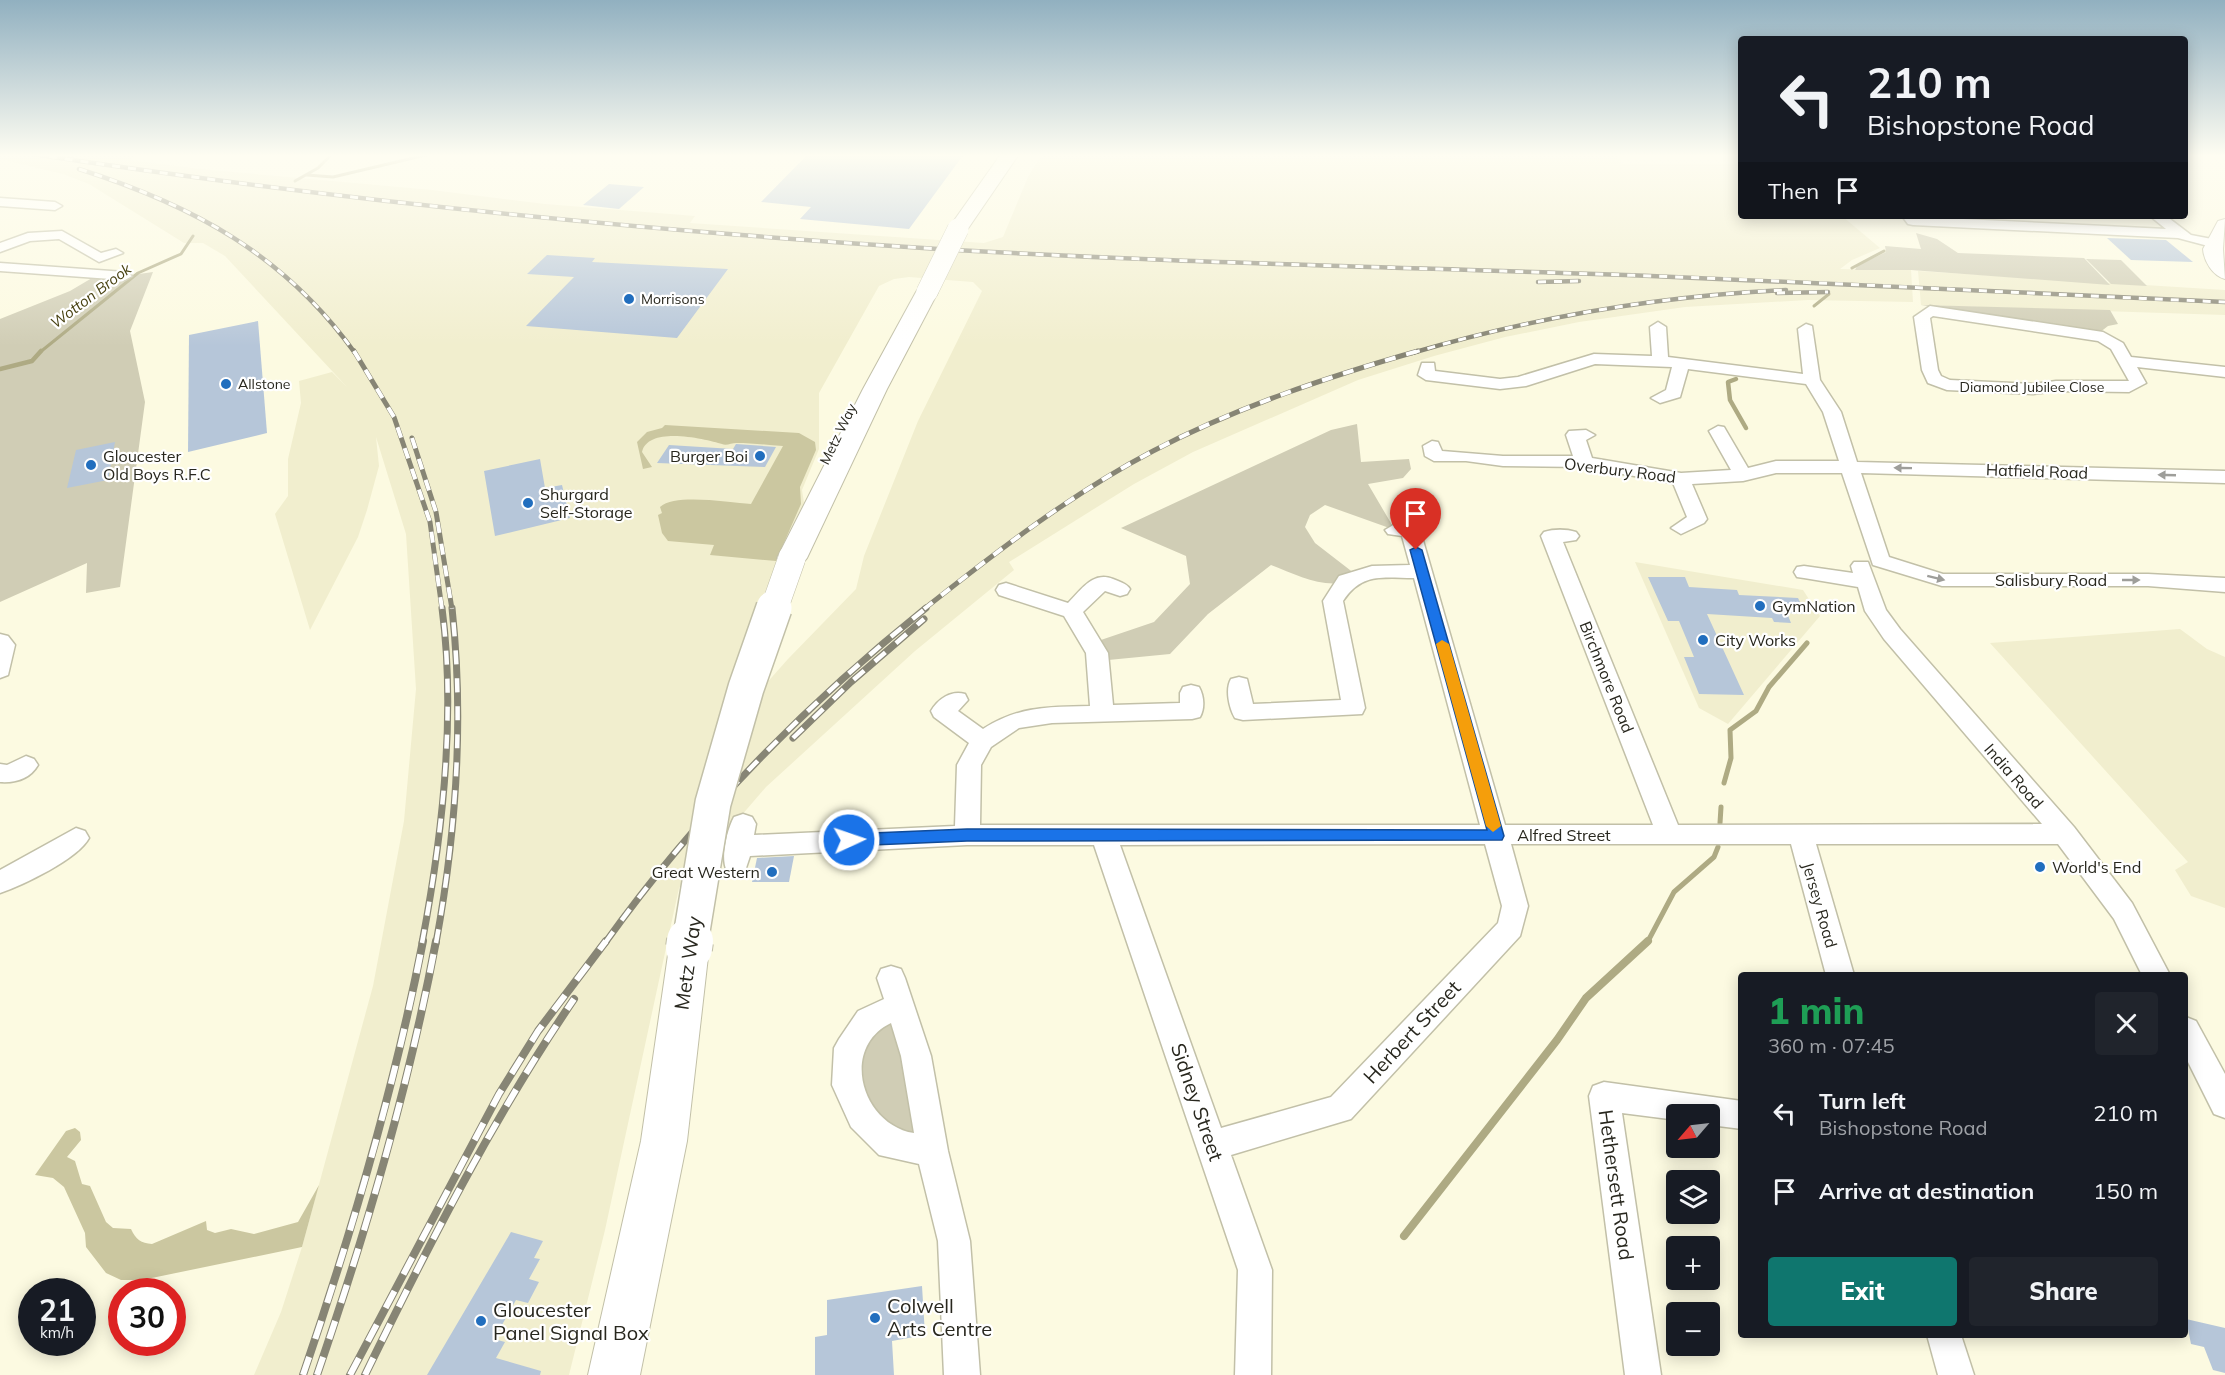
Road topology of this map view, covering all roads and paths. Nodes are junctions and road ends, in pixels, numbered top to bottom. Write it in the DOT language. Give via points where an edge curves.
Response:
graph roads {
  1 [pos="966,218"];
  2 [pos="1928,219"];
  3 [pos="2161,219"];
  4 [pos="2225,225"];
  5 [pos="2181,234"];
  6 [pos="0,248"];
  7 [pos="116,253"];
  8 [pos="2219,259"];
  9 [pos="0,267"];
  10 [pos="125,276"];
  11 [pos="1658,327"];
  12 [pos="1806,329"];
  13 [pos="1660,361"];
  14 [pos="2126,361"];
  15 [pos="1681,365"];
  16 [pos="2225,372"];
  17 [pos="1426,375"];
  18 [pos="1812,380"];
  19 [pos="1660,398"];
  20 [pos="1718,431"];
  21 [pos="1586,435"];
  22 [pos="1432,446"];
  23 [pos="1584,462"];
  24 [pos="1849,467"];
  25 [pos="1743,475"];
  26 [pos="2225,477"];
  27 [pos="1681,479"];
  28 [pos="1681,528"];
  29 [pos="1395,530"];
  30 [pos="1569,536"];
  31 [pos="1869,569"];
  32 [pos="1422,572"];
  33 [pos="1804,572"];
  34 [pos="2225,585"];
  35 [pos="1120,589"];
  36 [pos="1006,590"];
  37 [pos="1072,611"];
  38 [pos="0,641"];
  39 [pos="0,670"];
  40 [pos="1239,685"];
  41 [pos="1191,693"];
  42 [pos="957,699"];
  43 [pos="1102,713"];
  44 [pos="982,741"];
  45 [pos="2064,834"];
  46 [pos="967,835"];
  47 [pos="1670,835"];
  48 [pos="1104,836"];
  49 [pos="1496,836"];
  50 [pos="1801,836"];
  51 [pos="76,838"];
  52 [pos="740,845"];
  53 [pos="0,882"];
  54 [pos="1839,972"];
  55 [pos="2155,972"];
  56 [pos="2188,1033"];
  57 [pos="2225,1104"];
  58 [pos="1738,1114"];
  59 [pos="1212,1145"];
  60 [pos="932,1151"];
  61 [pos="1945,1338"];
  62 [pos="614,1375"];
  63 [pos="962,1375"];
  64 [pos="1253,1375"];
  65 [pos="1643,1375"];
  66 [pos="1956,1375"];
  1 -- 62 [label="main road, Metz Way, bridge" via="792,558 746,688 713,803 664,1141"];
  2 -- 5 [label="street"];
  3 -- 5 [label="street"];
  4 -- 8 [label="main road"];
  5 -- 8 [label="street"];
  6 -- 7 [label="street" via="28,237 62,236 99,258"];
  9 -- 10 [label="street"];
  11 -- 13 [label="street"];
  12 -- 18 [label="street"];
  13 -- 15 [label="street"];
  13 -- 17 [label="street" via="1594,359 1520,382 1500,384"];
  14 -- 14 [label="street, Diamond Jubilee Close" via="2117,346 2096,336 1940,311 1930,311 1922,317 1930,370 1934,379 1947,385 2032,389 2133,387 2138,383"];
  14 -- 16 [label="street"];
  15 -- 18 [label="street"];
  15 -- 19 [label="street" via="1674,393"];
  18 -- 24 [label="street, India Road" via="1832,412"];
  20 -- 25 [label="street"];
  21 -- 23 [label="street" via="1575,435"];
  22 -- 23 [label="street, Overbury Road" via="1434,456"];
  23 -- 27 [label="street, Overbury Road"];
  24 -- 25 [label="street, Overbury Road" via="1776,467"];
  26 -- 24 [label="street, Hatfield Road, one-way"];
  24 -- 31 [label="street, India Road"];
  25 -- 27 [label="street, Overbury Road"];
  27 -- 28 [label="street" via="1697,519"];
  29 -- 32 [label="street, Herbert Street" via="1410,530"];
  30 -- 47 [label="street, Birchmore Road" via="1551,536"];
  31 -- 33 [label="street"];
  31 -- 34 [label="street, Salisbury Road, one-way" via="1942,580 2148,580"];
  31 -- 45 [label="street, India Road" via="1876,611 1892,634"];
  32 -- 40 [label="street" via="1372,573 1346,581 1333,601 1354,708 1294,700 1243,712"];
  32 -- 49 [label="street, Herbert Street"];
  35 -- 37 [label="street" via="1102,582"];
  36 -- 37 [label="street"];
  37 -- 43 [label="street" via="1097,653"];
  38 -- 39 [label="street" via="4,645"];
  41 -- 43 [label="street" via="1192,711"];
  42 -- 44 [label="street" via="942,711"];
  43 -- 44 [label="street" via="1013,721"];
  44 -- 46 [label="street" via="969,765"];
  45 -- 50 [label="street, Alfred Street"];
  45 -- 55 [label="street, India Road" via="2122,911"];
  46 -- 48 [label="street, Alfred Street"];
  46 -- 52 [label="street, Alfred Street"];
  47 -- 49 [label="street, Alfred Street"];
  47 -- 50 [label="street, Alfred Street"];
  48 -- 49 [label="street, Alfred Street"];
  48 -- 59 [label="street, Sidney Street"];
  49 -- 59 [label="street, Herbert Street" via="1515,906 1510,928 1340,1109"];
  50 -- 54 [label="street, Jersey Road"];
  51 -- 53 [label="street"];
  56 -- 57 [label="street"];
  58 -- 65 [label="street, Hethersett Road" via="1604,1096"];
  59 -- 64 [label="street, Sidney Street" via="1255,1270"];
  60 -- 60 [label="street" via="890,1144 862,1117 847,1085 849,1048 868,1020 895,992 916,1056"];
  60 -- 63 [label="street" via="954,1240"];
  61 -- 66 [label="street"];
}
